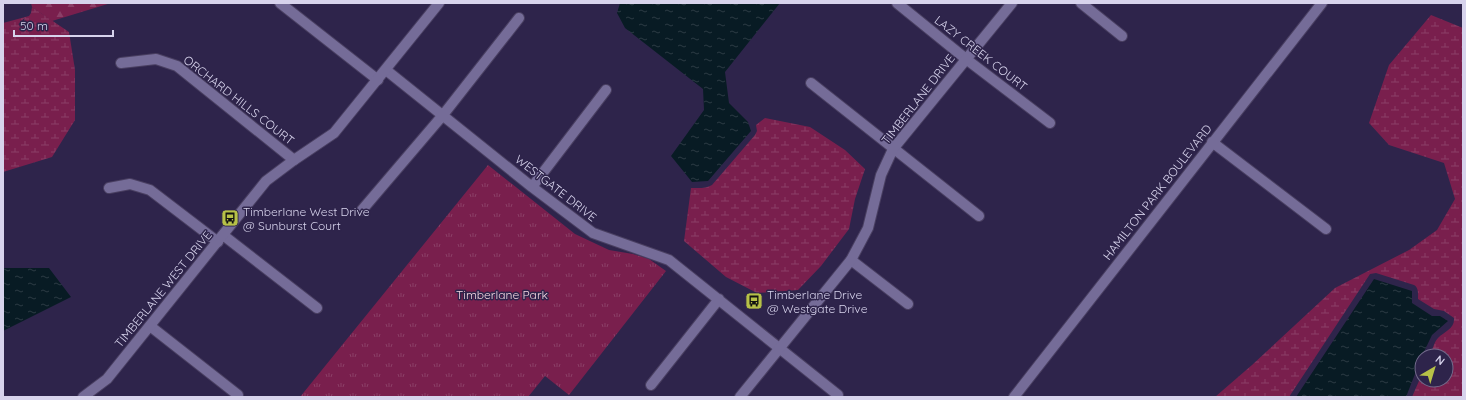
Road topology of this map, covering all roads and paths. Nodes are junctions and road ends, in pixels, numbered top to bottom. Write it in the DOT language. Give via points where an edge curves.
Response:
graph roads {
  1 [pos="280,3"];
  2 [pos="439,3"];
  3 [pos="897,3"];
  4 [pos="1012,3"];
  5 [pos="1081,3"];
  6 [pos="1322,3"];
  7 [pos="519,18"];
  8 [pos="1122,36"];
  9 [pos="966,59"];
  10 [pos="121,63"];
  11 [pos="386,70"];
  12 [pos="378,80"];
  13 [pos="811,83"];
  14 [pos="606,90"];
  15 [pos="443,116"];
  16 [pos="1050,123"];
  17 [pos="1212,142"];
  18 [pos="893,149"];
  19 [pos="294,160"];
  20 [pos="532,187"];
  21 [pos="109,188"];
  22 [pos="362,210"];
  23 [pos="979,216"];
  24 [pos="1326,229"];
  25 [pos="221,239"];
  26 [pos="851,260"];
  27 [pos="719,299"];
  28 [pos="908,304"];
  29 [pos="317,308"];
  30 [pos="150,326"];
  31 [pos="780,348"];
  32 [pos="651,385"];
  33 [pos="238,395"];
  34 [pos="838,395"];
  35 [pos="83,397"];
  36 [pos="740,397"];
  37 [pos="1014,397"];
  1 -- 12 [label="street"];
  2 -- 11 [label="street, TIMBERLANE WEST DRIVE"];
  3 -- 9 [label="street, LAZY CREEK COURT"];
  4 -- 9 [label="street, TIMBERLANE DRIVE"];
  5 -- 8 [label="street"];
  6 -- 17 [label="street, HAMILTON PARK BOULEVARD"];
  7 -- 15 [label="street"];
  9 -- 16 [label="street, LAZY CREEK COURT"];
  9 -- 18 [label="street, TIMBERLANE DRIVE"];
  10 -- 19 [label="street, ORCHARD HILLS COURT" via="156,58 177,66"];
  11 -- 12 [label="street, TIMBERLANE WEST DRIVE"];
  11 -- 15 [label="street, WESTGATE DRIVE"];
  12 -- 19 [label="street, TIMBERLANE WEST DRIVE" via="334,133"];
  13 -- 18 [label="street"];
  14 -- 20 [label="street"];
  15 -- 20 [label="street, WESTGATE DRIVE"];
  15 -- 22 [label="street"];
  17 -- 24 [label="street"];
  17 -- 37 [label="street, HAMILTON PARK BOULEVARD"];
  18 -- 23 [label="street"];
  18 -- 26 [label="street, TIMBERLANE DRIVE" via="882,175 868,228"];
  19 -- 25 [label="street, TIMBERLANE WEST DRIVE" via="266,181"];
  20 -- 27 [label="street, WESTGATE DRIVE" via="592,233 669,260"];
  21 -- 25 [label="street" via="130,184 150,190"];
  25 -- 29 [label="street"];
  25 -- 30 [label="street, TIMBERLANE WEST DRIVE"];
  26 -- 28 [label="street"];
  26 -- 31 [label="street, TIMBERLANE DRIVE"];
  27 -- 31 [label="street, WESTGATE DRIVE"];
  27 -- 32 [label="street"];
  30 -- 33 [label="street"];
  30 -- 35 [label="street, TIMBERLANE WEST DRIVE" via="107,379"];
  31 -- 34 [label="street, WESTGATE DRIVE"];
  31 -- 36 [label="street, TIMBERLANE DRIVE"];
}
